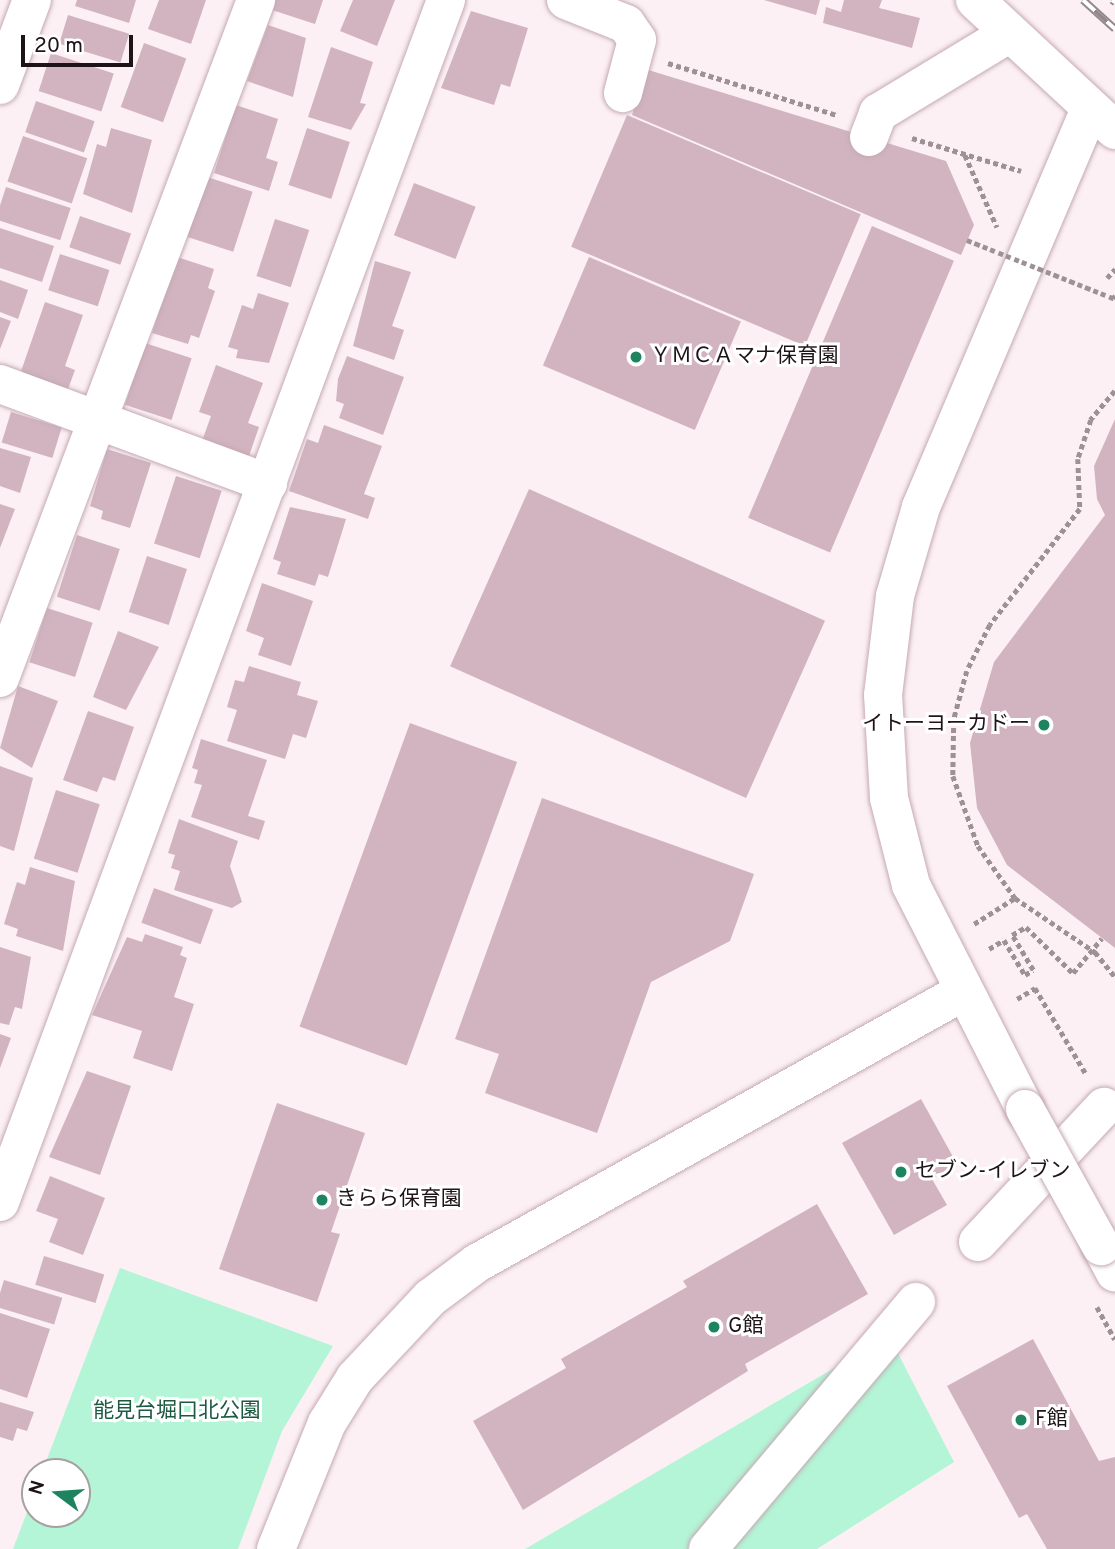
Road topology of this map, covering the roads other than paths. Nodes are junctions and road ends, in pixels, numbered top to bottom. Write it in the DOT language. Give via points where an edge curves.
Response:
graph roads {
  1 [pos="32,0"];
  2 [pos="256,0"];
  3 [pos="446,0"];
  4 [pos="566,0"];
  5 [pos="975,0"];
  6 [pos="1010,33"];
  7 [pos="0,85"];
  8 [pos="623,93"];
  9 [pos="1103,119"];
  10 [pos="869,137"];
  11 [pos="0,384"];
  12 [pos="99,420"];
  13 [pos="268,483"];
  14 [pos="0,678"];
  15 [pos="961,993"];
  16 [pos="1104,1107"];
  17 [pos="11,1137"];
  18 [pos="0,1202"];
  19 [pos="978,1242"];
  20 [pos="1108,1259"];
  21 [pos="916,1302"];
  22 [pos="276,1549"];
  23 [pos="708,1549"];
  1 -- 7 [label="street"];
  2 -- 12 [label="street"];
  3 -- 13 [label="street"];
  4 -- 8 [label="street" via="626,24 637,40"];
  5 -- 6 [label="street"];
  6 -- 9 [label="street"];
  6 -- 10 [label="street" via="877,113"];
  9 -- 15 [label="street" via="921,507 895,596 883,695 889,798 911,885"];
  11 -- 12 [label="street"];
  12 -- 13 [label="street"];
  12 -- 14 [label="street"];
  13 -- 17 [label="street"];
  15 -- 20 [label="street, bridge"];
  15 -- 22 [label="street" via="477,1263 430,1298 355,1378 327,1423"];
  16 -- 19 [label="street"];
  17 -- 18 [label="street"];
  21 -- 23 [label="street"];
}
